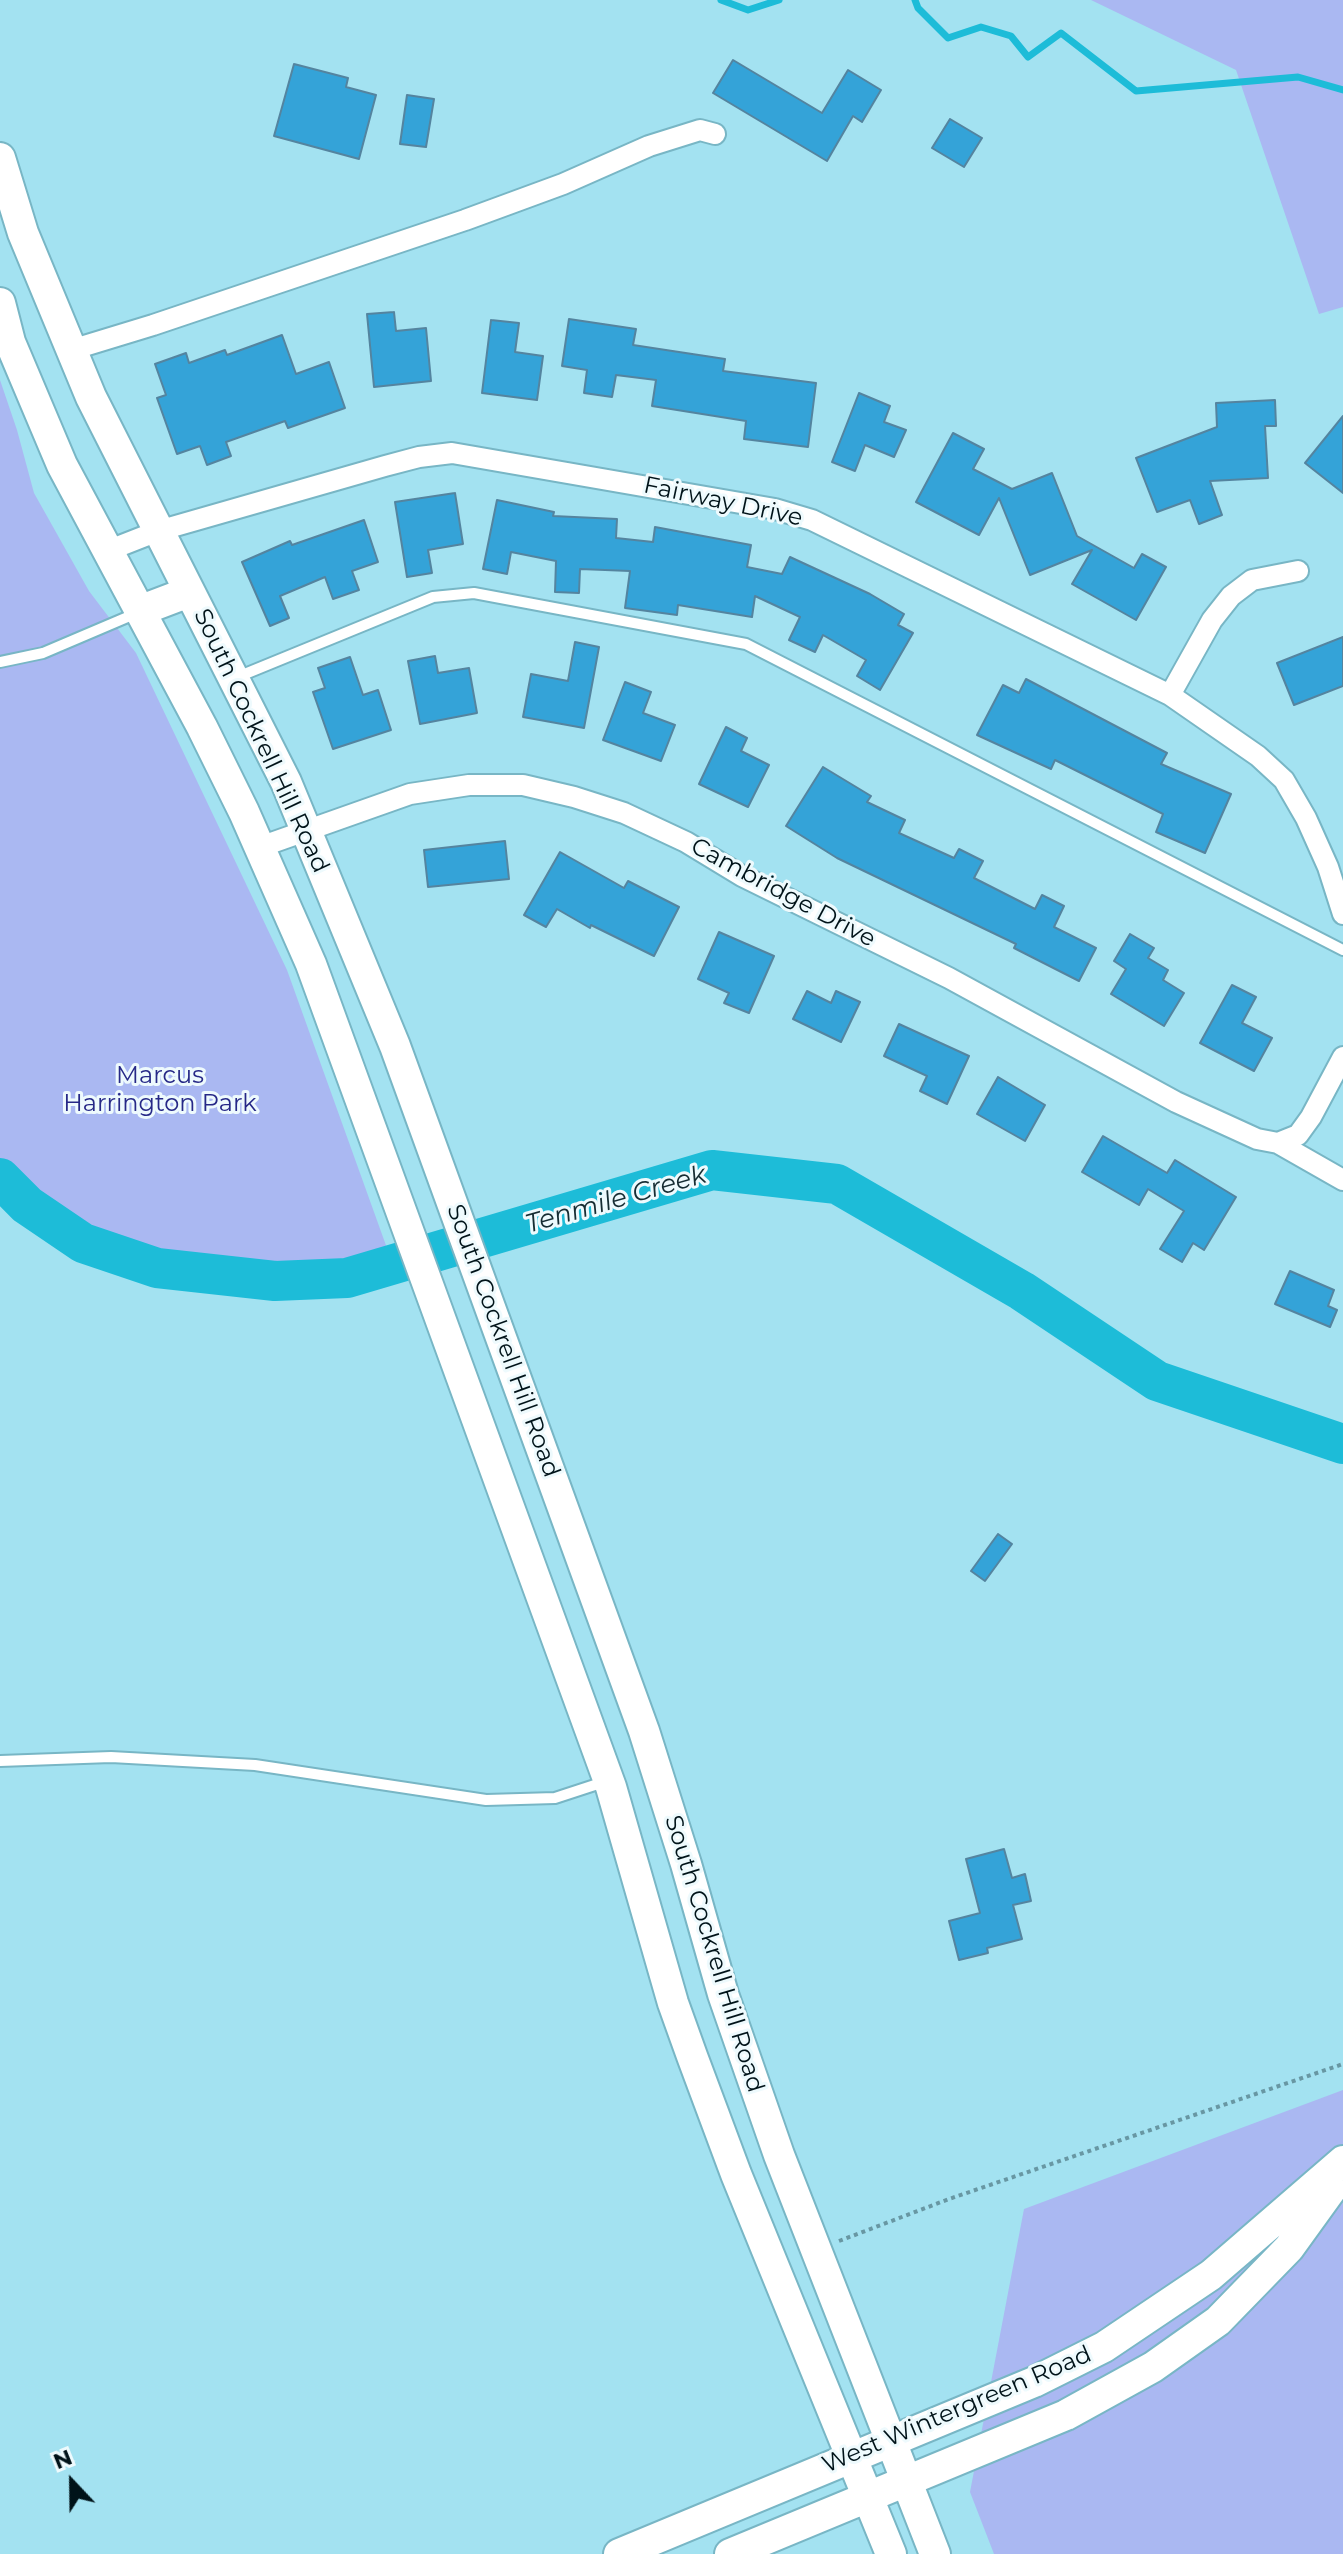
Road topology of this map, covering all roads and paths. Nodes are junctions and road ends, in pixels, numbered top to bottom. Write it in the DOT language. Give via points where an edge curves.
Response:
graph roads {
  1 [pos="715,134"];
  2 [pos="0,158"];
  3 [pos="0,303"];
  4 [pos="71,350"];
  5 [pos="158,531"];
  6 [pos="107,551"];
  7 [pos="1298,571"];
  8 [pos="189,592"];
  9 [pos="139,611"];
  10 [pos="0,662"];
  11 [pos="233,679"];
  12 [pos="1170,695"];
  13 [pos="306,830"];
  14 [pos="260,847"];
  15 [pos="1343,914"];
  16 [pos="1343,950"];
  17 [pos="1343,1057"];
  18 [pos="1278,1143"];
  19 [pos="1343,1180"];
  20 [pos="0,1761"];
  21 [pos="659,1775"];
  22 [pos="610,1784"];
  23 [pos="1343,2064"];
  24 [pos="1343,2161"];
  25 [pos="1343,2172"];
  26 [pos="817,2250"];
  27 [pos="890,2441"];
  28 [pos="851,2456"];
  29 [pos="907,2482"];
  30 [pos="869,2497"];
  31 [pos="619,2554"];
  32 [pos="730,2554"];
  33 [pos="891,2554"];
  34 [pos="935,2554"];
  1 -- 4 [label="street" via="700,130 649,146 465,220"];
  2 -- 4 [label="main road, South Cockrell Hill Road" via="23,233"];
  3 -- 6 [label="main road, South Cockrell Hill Road" via="10,342 62,465"];
  4 -- 5 [label="main road, South Cockrell Hill Road"];
  5 -- 6 [label="street, Fairway Drive"];
  5 -- 8 [label="main road, South Cockrell Hill Road"];
  5 -- 12 [label="street, Fairway Drive" via="419,457 452,453 492,458 812,520"];
  6 -- 9 [label="main road, South Cockrell Hill Road"];
  7 -- 12 [label="street" via="1252,580 1231,596"];
  8 -- 9 [label="main road"];
  8 -- 11 [label="main road, South Cockrell Hill Road"];
  9 -- 10 [label="lane" via="43,653"];
  9 -- 14 [label="main road, South Cockrell Hill Road"];
  11 -- 13 [label="main road, South Cockrell Hill Road"];
  11 -- 16 [label="lane" via="433,597 474,593 746,644"];
  12 -- 15 [label="street, Fairway Drive" via="1284,780 1328,867"];
  13 -- 14 [label="street, Cambridge Drive"];
  13 -- 18 [label="street, Cambridge Drive" via="410,794 469,785 523,785 624,813 949,978 1176,1102 1257,1139"];
  13 -- 21 [label="main road, South Cockrell Hill Road" via="432,1145"];
  14 -- 22 [label="main road, South Cockrell Hill Road" via="311,964 385,1162"];
  17 -- 18 [label="street" via="1298,1135"];
  18 -- 19 [label="street, Cambridge Drive"];
  20 -- 22 [label="lane" via="111,1757 255,1765 486,1800 555,1798"];
  21 -- 22 [label="main road"];
  21 -- 26 [label="main road, South Cockrell Hill Road" via="723,1994"];
  22 -- 28 [label="main road, South Cockrell Hill Road" via="692,2056"];
  23 -- 26 [label="path" via="949,2199"];
  24 -- 27 [label="main road, West Wintergreen Road" via="1211,2275 1104,2347"];
  25 -- 29 [label="main road, West Wintergreen Road" via="1289,2248 1218,2321 1153,2367 1066,2415"];
  26 -- 27 [label="main road, South Cockrell Hill Road"];
  27 -- 28 [label="main road, West Wintergreen Road"];
  27 -- 29 [label="main road, South Cockrell Hill Road"];
  28 -- 30 [label="main road, South Cockrell Hill Road"];
  28 -- 31 [label="main road, West Wintergreen Road"];
  29 -- 30 [label="main road, West Wintergreen Road"];
  29 -- 34 [label="main road, South Cockrell Hill Road"];
  30 -- 32 [label="main road, West Wintergreen Road"];
  30 -- 33 [label="main road, South Cockrell Hill Road"];
}
